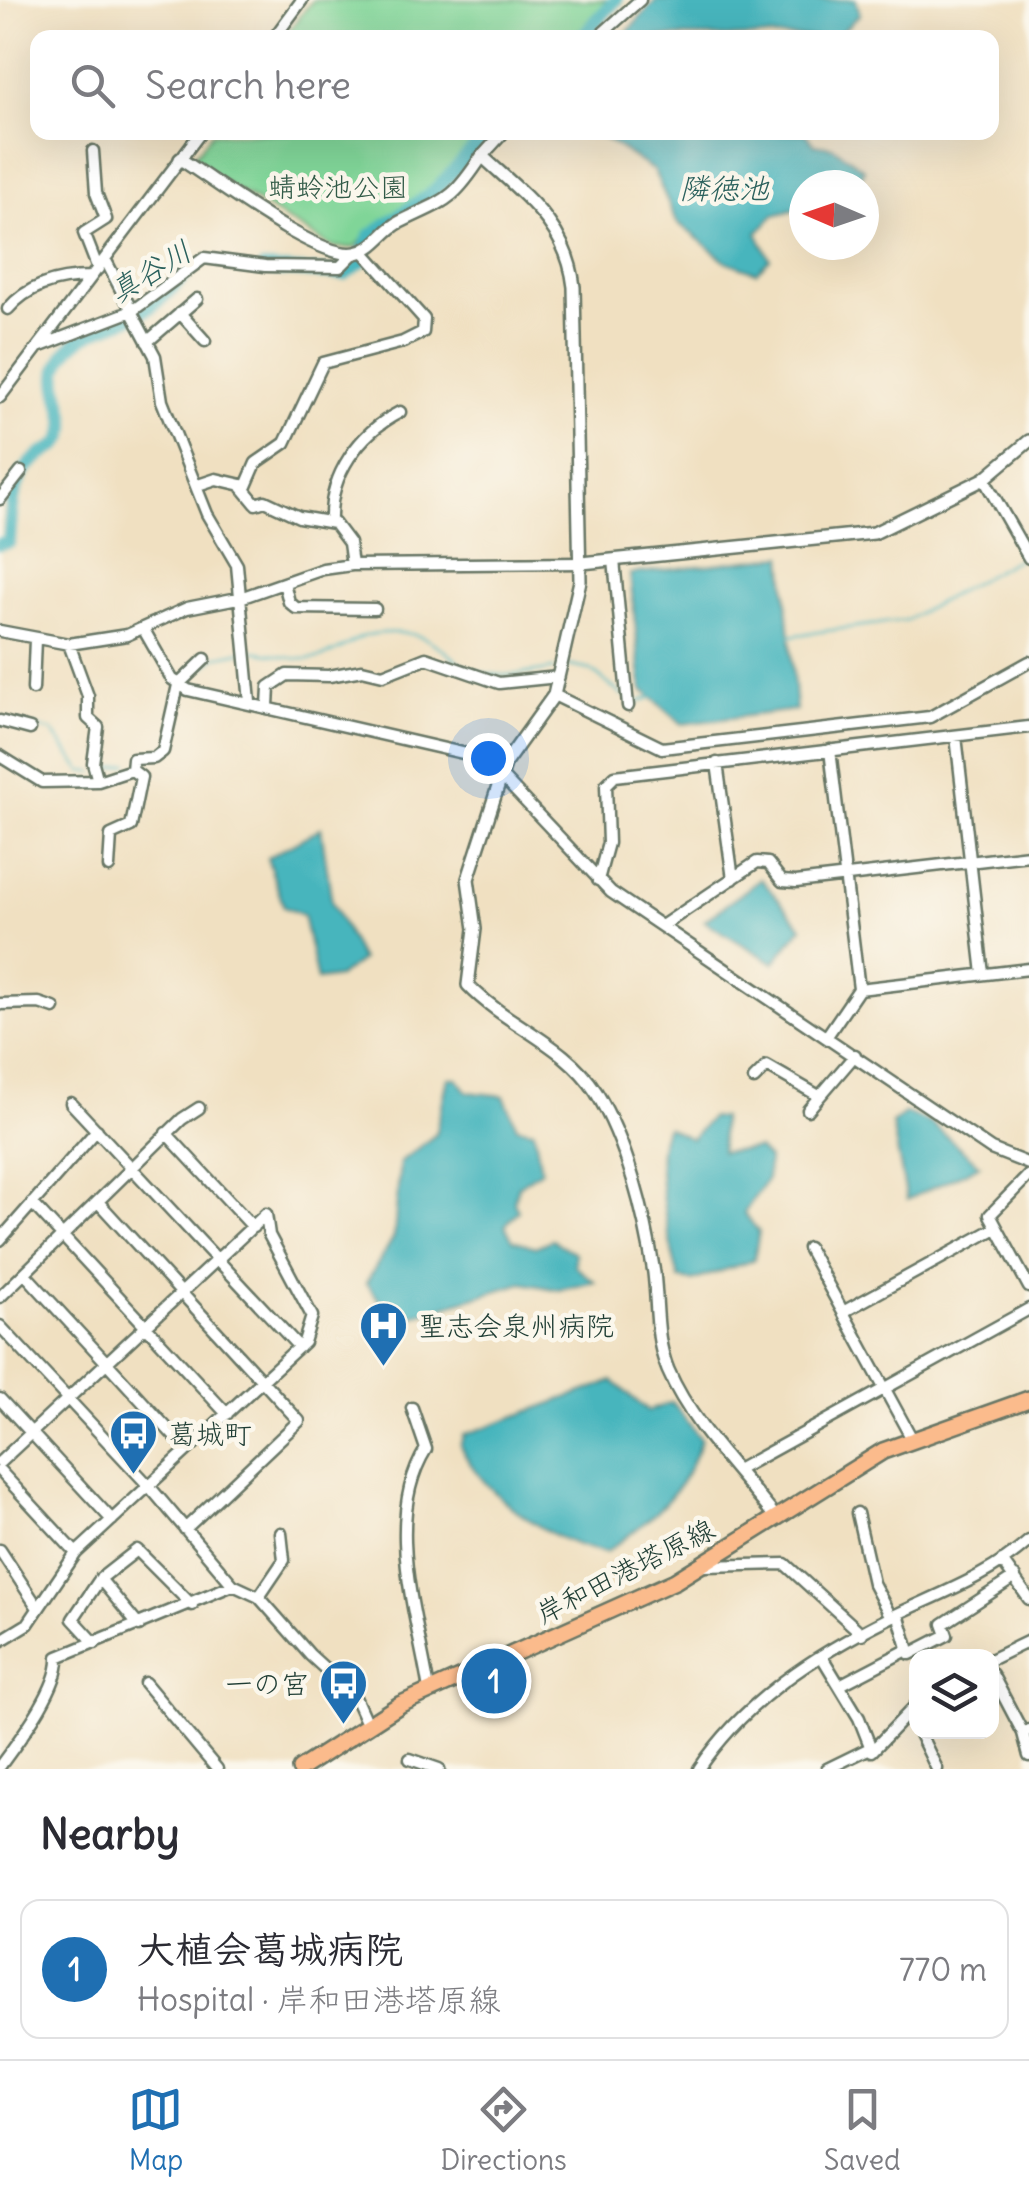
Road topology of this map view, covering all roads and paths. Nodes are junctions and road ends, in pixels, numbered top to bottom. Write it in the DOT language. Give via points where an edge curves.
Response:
graph roads {
  1 [pos="302,0"];
  2 [pos="640,0"];
  3 [pos="280,30"];
  4 [pos="606,30"];
  5 [pos="195,140"];
  6 [pos="497,140"];
  7 [pos="93,151"];
  8 [pos="482,156"];
  9 [pos="180,159"];
  10 [pos="358,252"];
  11 [pos="98,268"];
  12 [pos="197,299"];
  13 [pos="8,309"];
  14 [pos="131,311"];
  15 [pos="180,314"];
  16 [pos="205,341"];
  17 [pos="147,342"];
  18 [pos="38,347"];
  19 [pos="0,397"];
  20 [pos="400,412"];
  21 [pos="1029,441"];
  22 [pos="20,472"];
  23 [pos="984,479"];
  24 [pos="198,485"];
  25 [pos="242,488"];
  26 [pos="0,499"];
  27 [pos="331,522"];
  28 [pos="1029,558"];
  29 [pos="614,560"];
  30 [pos="582,563"];
  31 [pos="352,565"];
  32 [pos="284,583"];
  33 [pos="243,597"];
  34 [pos="375,609"];
  35 [pos="144,630"];
  36 [pos="2,635"];
  37 [pos="35,639"];
  38 [pos="69,644"];
  39 [pos="205,659"];
  40 [pos="1029,662"];
  41 [pos="558,676"];
  42 [pos="178,685"];
  43 [pos="33,689"];
  44 [pos="554,694"];
  45 [pos="250,702"];
  46 [pos="268,706"];
  47 [pos="628,706"];
  48 [pos="0,722"];
  49 [pos="1029,728"];
  50 [pos="30,730"];
  51 [pos="956,736"];
  52 [pos="830,750"];
  53 [pos="0,756"];
  54 [pos="717,763"];
  55 [pos="132,770"];
  56 [pos="502,774"];
  57 [pos="98,781"];
  58 [pos="1029,855"];
  59 [pos="970,862"];
  60 [pos="109,866"];
  61 [pos="844,877"];
  62 [pos="733,878"];
  63 [pos="598,880"];
  64 [pos="662,926"];
  65 [pos="1029,969"];
  66 [pos="982,974"];
  67 [pos="859,989"];
  68 [pos="0,1004"];
  69 [pos="54,1008"];
  70 [pos="827,1036"];
  71 [pos="855,1054"];
  72 [pos="754,1079"];
  73 [pos="819,1096"];
  74 [pos="71,1104"];
  75 [pos="199,1108"];
  76 [pos="808,1110"];
  77 [pos="97,1130"];
  78 [pos="166,1133"];
  79 [pos="1029,1164"];
  80 [pos="132,1169"];
  81 [pos="1029,1175"];
  82 [pos="32,1203"];
  83 [pos="99,1203"];
  84 [pos="253,1226"];
  85 [pos="996,1228"];
  86 [pos="65,1237"];
  87 [pos="0,1240"];
  88 [pos="808,1248"];
  89 [pos="218,1260"];
  90 [pos="25,1274"];
  91 [pos="1028,1284"];
  92 [pos="182,1293"];
  93 [pos="0,1298"];
  94 [pos="1029,1309"];
  95 [pos="843,1312"];
  96 [pos="147,1325"];
  97 [pos="0,1326"];
  98 [pos="299,1347"];
  99 [pos="107,1362"];
  100 [pos="263,1380"];
  101 [pos="884,1388"];
  102 [pos="68,1398"];
  103 [pos="0,1399"];
  104 [pos="1029,1399"];
  105 [pos="412,1408"];
  106 [pos="226,1414"];
  107 [pos="31,1433"];
  108 [pos="912,1440"];
  109 [pos="187,1450"];
  110 [pos="0,1462"];
  111 [pos="738,1470"];
  112 [pos="0,1471"];
  113 [pos="149,1486"];
  114 [pos="856,1513"];
  115 [pos="776,1518"];
  116 [pos="112,1520"];
  117 [pos="185,1528"];
  118 [pos="281,1533"];
  119 [pos="1029,1541"];
  120 [pos="0,1550"];
  121 [pos="76,1554"];
  122 [pos="1002,1561"];
  123 [pos="702,1566"];
  124 [pos="1015,1577"];
  125 [pos="100,1579"];
  126 [pos="233,1585"];
  127 [pos="260,1597"];
  128 [pos="1029,1599"];
  129 [pos="192,1605"];
  130 [pos="38,1608"];
  131 [pos="894,1616"];
  132 [pos="140,1626"];
  133 [pos="862,1634"];
  134 [pos="1029,1640"];
  135 [pos="0,1641"];
  136 [pos="95,1643"];
  137 [pos="912,1649"];
  138 [pos="920,1649"];
  139 [pos="909,1654"];
  140 [pos="999,1656"];
  141 [pos="822,1657"];
  142 [pos="145,1683"];
  143 [pos="840,1686"];
  144 [pos="999,1686"];
  145 [pos="430,1690"];
  146 [pos="909,1714"];
  147 [pos="367,1724"];
  148 [pos="1026,1731"];
  149 [pos="923,1739"];
  150 [pos="870,1748"];
  151 [pos="708,1756"];
  152 [pos="1029,1756"];
  153 [pos="410,1759"];
  154 [pos="0,1766"];
  155 [pos="217,1769"];
  156 [pos="300,1769"];
  157 [pos="439,1769"];
  158 [pos="698,1769"];
  159 [pos="711,1769"];
  160 [pos="827,1769"];
  161 [pos="937,1769"];
  1 -- 3 [label="street"];
  2 -- 4 [label="street"];
  5 -- 9 [label="street"];
  6 -- 8 [label="street"];
  7 -- 11 [label="street" via="96,194 106,219 84,233"];
  8 -- 10 [label="street" via="442,205 396,224"];
  8 -- 30 [label="street" via="544,212 568,252"];
  9 -- 10 [label="street" via="330,251"];
  9 -- 11 [label="street"];
  10 -- 14 [label="street" via="340,267 204,258"];
  10 -- 25 [label="street" via="424,319 423,332 324,363 285,443 256,463"];
  11 -- 13 [label="street" via="60,276"];
  11 -- 14 [label="street"];
  11 -- 18 [label="street"];
  12 -- 15 [label="street"];
  14 -- 17 [label="street"];
  14 -- 18 [label="street"];
  15 -- 16 [label="street"];
  15 -- 17 [label="street"];
  17 -- 24 [label="street" via="156,356 162,401"];
  18 -- 19 [label="street"];
  20 -- 27 [label="street" via="366,431 348,459"];
  21 -- 23 [label="street"];
  22 -- 26 [label="street"];
  23 -- 28 [label="street"];
  23 -- 29 [label="street" via="874,533"];
  24 -- 25 [label="street" via="216,480"];
  24 -- 33 [label="street" via="237,565"];
  25 -- 27 [label="street" via="256,504 265,501"];
  27 -- 31 [label="street" via="349,543"];
  29 -- 30 [label="street"];
  29 -- 47 [label="street"];
  30 -- 31 [label="street"];
  30 -- 41 [label="street"];
  31 -- 32 [label="street"];
  32 -- 33 [label="street"];
  32 -- 34 [label="street" via="296,608"];
  33 -- 35 [label="street" via="187,608"];
  33 -- 45 [label="street"];
  35 -- 38 [label="street"];
  35 -- 42 [label="street"];
  36 -- 37 [label="street"];
  37 -- 38 [label="street"];
  37 -- 43 [label="street"];
  38 -- 57 [label="street" via="88,696 88,718 98,728"];
  39 -- 42 [label="street"];
  40 -- 44 [label="street" via="930,717 662,748"];
  41 -- 44 [label="street"];
  41 -- 46 [label="street" via="499,684 426,658 384,676 362,670 287,675 269,687"];
  42 -- 45 [label="street"];
  42 -- 55 [label="street" via="162,751 133,759"];
  44 -- 56 [label="street"];
  45 -- 46 [label="street"];
  46 -- 56 [label="street" via="467,754"];
  48 -- 50 [label="street"];
  49 -- 51 [label="street"];
  51 -- 52 [label="street"];
  51 -- 59 [label="street"];
  52 -- 54 [label="street"];
  52 -- 61 [label="street"];
  53 -- 57 [label="street" via="42,782"];
  54 -- 62 [label="street"];
  54 -- 63 [label="street" via="610,778 608,843"];
  55 -- 57 [label="street"];
  55 -- 60 [label="street" via="141,777 131,826 111,836"];
  56 -- 63 [label="street"];
  56 -- 111 [label="street" via="468,879 475,929 468,985 566,1056 608,1113 650,1252 668,1370"];
  58 -- 59 [label="street"];
  59 -- 61 [label="street"];
  59 -- 66 [label="street"];
  61 -- 62 [label="street" via="787,882 768,863 757,862"];
  61 -- 67 [label="street"];
  62 -- 64 [label="street"];
  63 -- 64 [label="street"];
  64 -- 70 [label="street"];
  65 -- 66 [label="street"];
  66 -- 67 [label="street"];
  67 -- 70 [label="street"];
  68 -- 69 [label="street"];
  70 -- 71 [label="street"];
  71 -- 73 [label="street"];
  71 -- 79 [label="street" via="992,1149"];
  72 -- 73 [label="street" via="767,1066"];
  73 -- 76 [label="street"];
  74 -- 77 [label="street"];
  75 -- 78 [label="street"];
  77 -- 80 [label="street"];
  77 -- 82 [label="street"];
  78 -- 80 [label="street"];
  78 -- 84 [label="street"];
  80 -- 83 [label="street"];
  80 -- 89 [label="street"];
  81 -- 85 [label="street" via="992,1209"];
  82 -- 86 [label="street"];
  82 -- 87 [label="street"];
  83 -- 86 [label="street"];
  83 -- 92 [label="street"];
  84 -- 89 [label="street"];
  84 -- 98 [label="street" via="269,1218 269,1234 312,1316"];
  85 -- 91 [label="street"];
  85 -- 95 [label="street"];
  86 -- 90 [label="street"];
  86 -- 96 [label="street"];
  88 -- 95 [label="street"];
  89 -- 92 [label="street"];
  89 -- 98 [label="street"];
  90 -- 93 [label="street"];
  90 -- 99 [label="street"];
  92 -- 96 [label="street"];
  92 -- 100 [label="street"];
  94 -- 101 [label="street"];
  95 -- 101 [label="street"];
  96 -- 99 [label="street"];
  96 -- 106 [label="street"];
  97 -- 102 [label="street"];
  98 -- 100 [label="street"];
  99 -- 102 [label="street"];
  99 -- 109 [label="street"];
  100 -- 106 [label="street"];
  100 -- 117 [label="street" via="299,1421"];
  101 -- 108 [label="street"];
  101 -- 111 [label="street"];
  102 -- 107 [label="street"];
  102 -- 113 [label="street"];
  103 -- 107 [label="street"];
  104 -- 108 [label="main road, 岸和田港塔原線"];
  105 -- 145 [label="street" via="426,1449 409,1479 406,1548"];
  106 -- 109 [label="street"];
  107 -- 110 [label="street"];
  107 -- 116 [label="street"];
  108 -- 115 [label="main road, 岸和田港塔原線"];
  109 -- 113 [label="street"];
  111 -- 115 [label="street"];
  112 -- 121 [label="street"];
  113 -- 116 [label="street"];
  113 -- 117 [label="street"];
  114 -- 131 [label="street" via="873,1583"];
  115 -- 123 [label="main road, 岸和田港塔原線"];
  116 -- 121 [label="street"];
  117 -- 126 [label="street"];
  118 -- 127 [label="street" via="284,1560"];
  119 -- 122 [label="street"];
  120 -- 130 [label="street"];
  121 -- 130 [label="street"];
  122 -- 124 [label="street"];
  122 -- 131 [label="street"];
  123 -- 133 [label="street" via="785,1564"];
  123 -- 145 [label="main road, 岸和田港塔原線"];
  124 -- 128 [label="street"];
  124 -- 138 [label="street" via="943,1624 947,1636"];
  125 -- 129 [label="street" via="137,1550"];
  125 -- 132 [label="street"];
  125 -- 136 [label="street" via="73,1619"];
  126 -- 127 [label="street"];
  126 -- 129 [label="street"];
  127 -- 147 [label="street" via="354,1695"];
  129 -- 132 [label="street"];
  130 -- 135 [label="street" via="20,1632"];
  131 -- 133 [label="street"];
  131 -- 137 [label="street"];
  132 -- 136 [label="street"];
  133 -- 141 [label="street"];
  134 -- 140 [label="street"];
  136 -- 154 [label="street" via="58,1656 46,1700"];
  139 -- 143 [label="street"];
  141 -- 143 [label="street"];
  141 -- 151 [label="street" via="747,1709"];
  142 -- 155 [label="street"];
  143 -- 150 [label="street"];
  144 -- 148 [label="street"];
  145 -- 147 [label="main road, 岸和田港塔原線"];
  146 -- 150 [label="street" via="884,1744"];
  147 -- 156 [label="main road, 岸和田港塔原線"];
  148 -- 152 [label="street"];
  149 -- 161 [label="street"];
  150 -- 160 [label="street"];
  151 -- 158 [label="street"];
  151 -- 159 [label="street"];
  153 -- 157 [label="street"];
}
